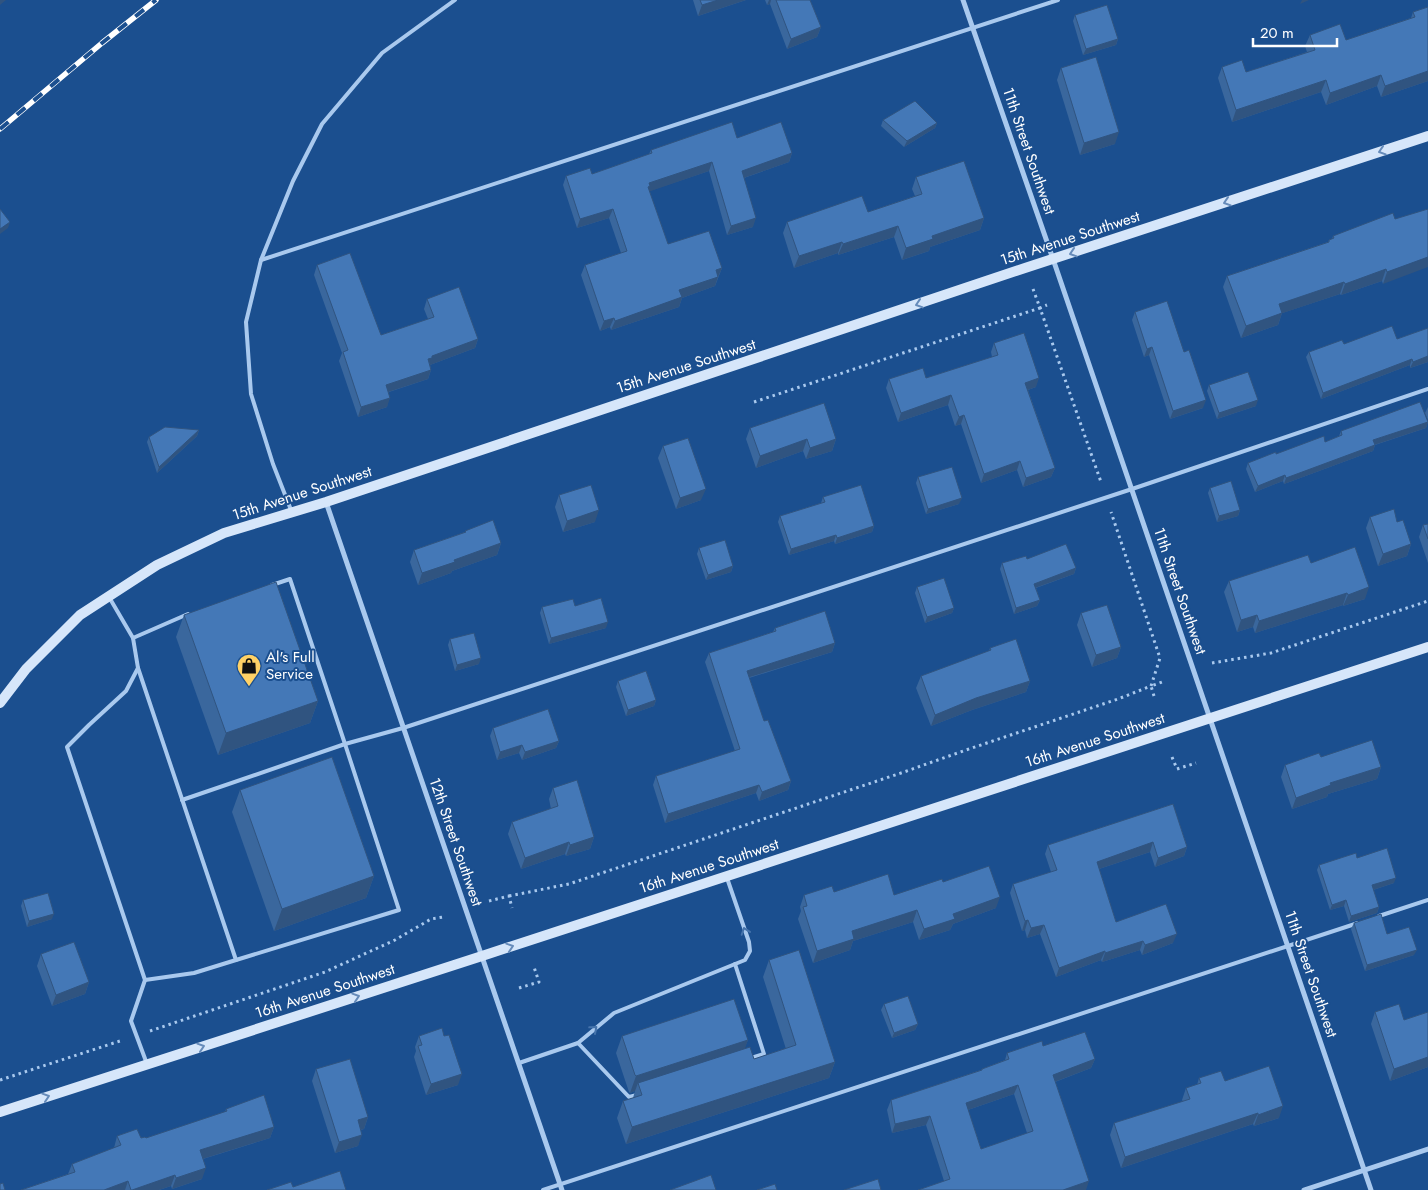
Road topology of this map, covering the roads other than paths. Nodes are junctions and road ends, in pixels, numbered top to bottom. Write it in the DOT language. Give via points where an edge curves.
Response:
graph roads {
  1 [pos="455,0"];
  2 [pos="963,0"];
  3 [pos="1058,0"];
  4 [pos="973,28"];
  5 [pos="1428,136"];
  6 [pos="1053,259"];
  7 [pos="260,260"];
  8 [pos="1428,389"];
  9 [pos="1132,489"];
  10 [pos="326,502"];
  11 [pos="292,512"];
  12 [pos="263,588"];
  13 [pos="108,597"];
  14 [pos="190,613"];
  15 [pos="133,638"];
  16 [pos="1428,647"];
  17 [pos="138,668"];
  18 [pos="0,703"];
  19 [pos="1210,718"];
  20 [pos="403,728"];
  21 [pos="345,744"];
  22 [pos="182,800"];
  23 [pos="726,876"];
  24 [pos="1428,900"];
  25 [pos="1372,918"];
  26 [pos="1363,922"];
  27 [pos="1288,946"];
  28 [pos="482,956"];
  29 [pos="236,960"];
  30 [pos="735,964"];
  31 [pos="145,980"];
  32 [pos="578,1044"];
  33 [pos="746,1059"];
  34 [pos="519,1063"];
  35 [pos="147,1064"];
  36 [pos="638,1094"];
  37 [pos="0,1112"];
  38 [pos="1428,1149"];
  39 [pos="1365,1170"];
  40 [pos="562,1187"];
  41 [pos="543,1190"];
  42 [pos="1304,1190"];
  43 [pos="1372,1190"];
  1 -- 7 [label="lane" via="382,53 322,124 293,181"];
  2 -- 4 [label="street, 11th Street Southwest"];
  3 -- 4 [label="lane"];
  4 -- 6 [label="street, 11th Street Southwest"];
  4 -- 7 [label="lane"];
  5 -- 6 [label="main road, 15th Avenue Southwest, one-way"];
  6 -- 9 [label="street, 11th Street Southwest"];
  6 -- 10 [label="main road, 15th Avenue Southwest, one-way"];
  7 -- 11 [label="lane" via="246,322 251,394"];
  8 -- 9 [label="lane"];
  9 -- 19 [label="street, 11th Street Southwest"];
  9 -- 20 [label="lane"];
  10 -- 11 [label="main road, 15th Avenue Southwest"];
  10 -- 20 [label="street, 12th Street Southwest"];
  11 -- 13 [label="main road, 15th Avenue Southwest" via="224,533 157,565"];
  12 -- 21 [label="lane" via="290,579"];
  13 -- 15 [label="lane"];
  13 -- 18 [label="main road, 15th Avenue Southwest" via="80,615 26,669"];
  14 -- 15 [label="lane"];
  15 -- 17 [label="lane"];
  16 -- 19 [label="main road, 16th Avenue Southwest"];
  17 -- 22 [label="lane"];
  17 -- 31 [label="lane" via="126,691 67,747"];
  19 -- 23 [label="main road, 16th Avenue Southwest"];
  19 -- 27 [label="street, 11th Street Southwest"];
  20 -- 21 [label="lane"];
  20 -- 28 [label="street, 12th Street Southwest"];
  21 -- 22 [label="lane"];
  21 -- 29 [label="lane" via="399,910"];
  22 -- 29 [label="lane"];
  28 -- 23 [label="main road, 16th Avenue Southwest, one-way"];
  30 -- 23 [label="lane, one-way" via="745,960 750,951"];
  24 -- 25 [label="lane"];
  26 -- 27 [label="lane"];
  27 -- 39 [label="street, 11th Street Southwest"];
  27 -- 40 [label="lane"];
  28 -- 34 [label="street, 12th Street Southwest"];
  35 -- 28 [label="main road, 16th Avenue Southwest, one-way"];
  29 -- 31 [label="lane" via="194,973"];
  32 -- 30 [label="lane, one-way" via="614,1012"];
  30 -- 33 [label="lane" via="764,1054"];
  31 -- 35 [label="lane" via="131,1021"];
  32 -- 34 [label="lane"];
  32 -- 36 [label="lane" via="629,1097"];
  34 -- 40 [label="street, 12th Street Southwest"];
  37 -- 35 [label="main road, 16th Avenue Southwest, one-way"];
  38 -- 39 [label="street"];
  39 -- 42 [label="street"];
  39 -- 43 [label="street, 11th Street Southwest"];
  40 -- 41 [label="lane"];
}
